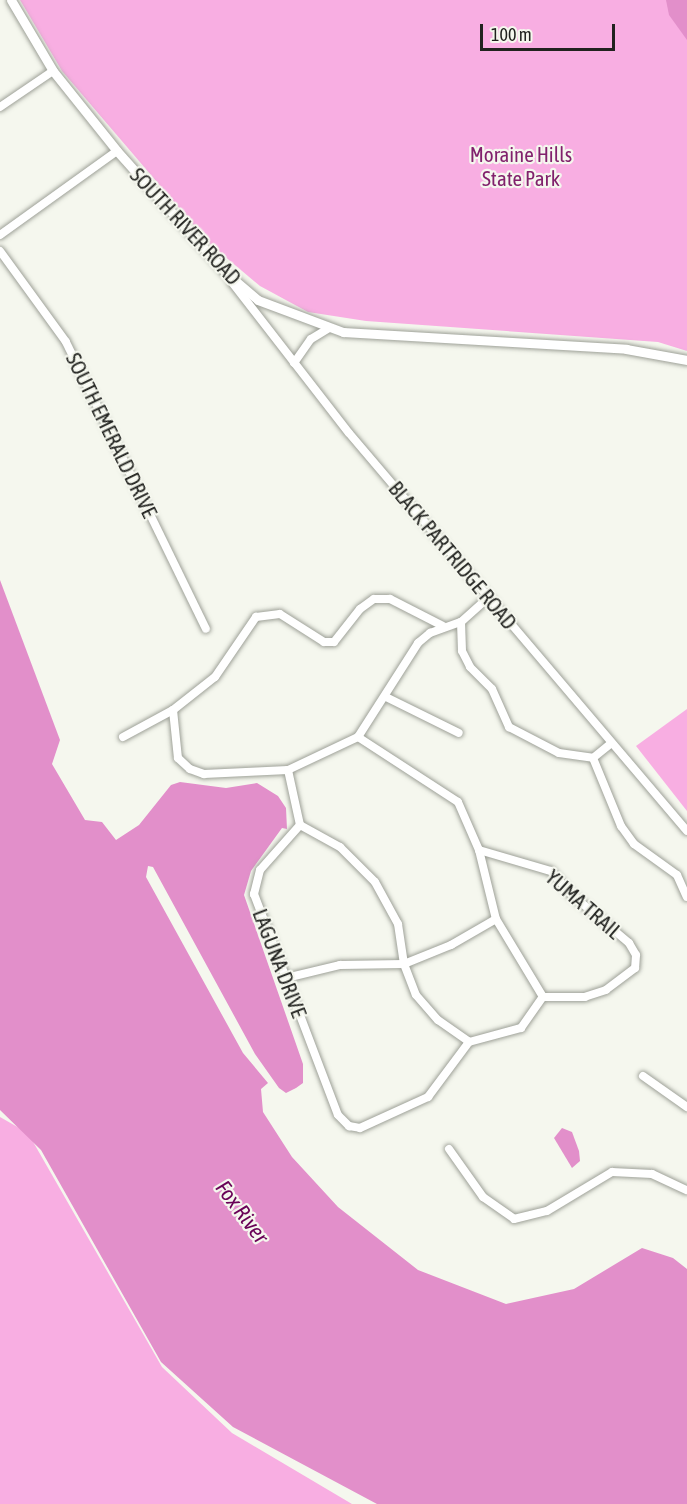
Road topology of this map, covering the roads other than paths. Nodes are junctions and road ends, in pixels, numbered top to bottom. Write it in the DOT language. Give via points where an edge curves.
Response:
graph roads {
  1 [pos="10,0"];
  2 [pos="52,71"];
  3 [pos="0,107"];
  4 [pos="117,152"];
  5 [pos="0,235"];
  6 [pos="0,251"];
  7 [pos="225,272"];
  8 [pos="329,328"];
  9 [pos="687,360"];
  10 [pos="294,363"];
  11 [pos="488,598"];
  12 [pos="461,622"];
  13 [pos="443,626"];
  14 [pos="206,629"];
  15 [pos="386,697"];
  16 [pos="173,710"];
  17 [pos="459,733"];
  18 [pos="123,737"];
  19 [pos="358,737"];
  20 [pos="610,744"];
  21 [pos="593,758"];
  22 [pos="288,770"];
  23 [pos="300,825"];
  24 [pos="687,831"];
  25 [pos="479,850"];
  26 [pos="687,897"];
  27 [pos="496,919"];
  28 [pos="404,964"];
  29 [pos="286,978"];
  30 [pos="543,997"];
  31 [pos="469,1042"];
  32 [pos="643,1076"];
  33 [pos="687,1107"];
  34 [pos="449,1149"];
  35 [pos="687,1190"];
  1 -- 2 [label="street, SOUTH RIVER ROAD"];
  2 -- 3 [label="street"];
  2 -- 4 [label="street, SOUTH RIVER ROAD"];
  4 -- 5 [label="street"];
  4 -- 7 [label="street, SOUTH RIVER ROAD"];
  6 -- 14 [label="street, SOUTH EMERALD DRIVE" via="66,342"];
  7 -- 8 [label="street, SOUTH RIVER ROAD" via="258,300"];
  7 -- 10 [label="street, BLACK PARTRIDGE ROAD"];
  8 -- 9 [label="street, SOUTH RIVER ROAD" via="626,349"];
  8 -- 10 [label="street" via="311,339"];
  10 -- 11 [label="street, BLACK PARTRIDGE ROAD"];
  11 -- 12 [label="street"];
  11 -- 20 [label="street, BLACK PARTRIDGE ROAD"];
  12 -- 13 [label="street"];
  12 -- 21 [label="street" via="462,651 470,667 492,689 509,727 559,753"];
  13 -- 15 [label="street" via="418,643"];
  13 -- 16 [label="street" via="390,599 374,599 360,609 342,636 324,642 280,614 270,613 256,618 215,677"];
  15 -- 17 [label="street"];
  15 -- 19 [label="street"];
  16 -- 18 [label="street"];
  16 -- 22 [label="street" via="178,758 189,769 204,774"];
  19 -- 22 [label="street"];
  19 -- 25 [label="street" via="458,802"];
  20 -- 21 [label="street"];
  20 -- 24 [label="street, BLACK PARTRIDGE ROAD"];
  21 -- 26 [label="street" via="621,826 634,844 676,874"];
  22 -- 23 [label="street"];
  23 -- 28 [label="street" via="340,847 375,882 398,924"];
  23 -- 29 [label="street, LAGUNA DRIVE" via="260,870 255,888"];
  25 -- 27 [label="street"];
  25 -- 30 [label="street, YUMA TRAIL" via="551,871 571,894 629,943 636,955 635,968 624,980 585,997"];
  27 -- 28 [label="street"];
  27 -- 30 [label="street"];
  28 -- 29 [label="street" via="340,964"];
  28 -- 31 [label="street" via="416,995 438,1020"];
  29 -- 31 [label="street, LAGUNA DRIVE" via="338,1115 360,1128 428,1097 442,1084"];
  30 -- 31 [label="street" via="521,1029"];
  32 -- 33 [label="street"];
  34 -- 35 [label="street" via="483,1197 514,1219 547,1211 612,1172 652,1174"];
}
